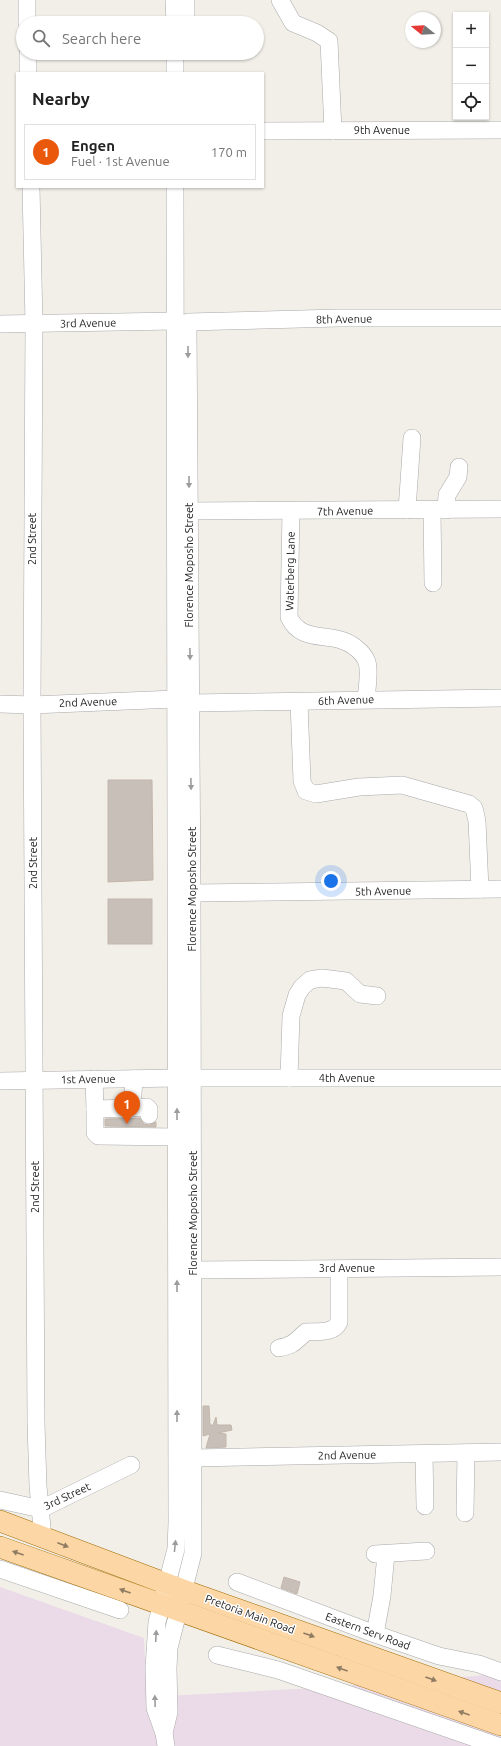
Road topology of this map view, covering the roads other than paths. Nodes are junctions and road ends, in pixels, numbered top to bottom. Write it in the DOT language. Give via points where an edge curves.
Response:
graph roads {
  1 [pos="27,0"];
  2 [pos="174,0"];
  3 [pos="186,0"];
  4 [pos="280,0"];
  5 [pos="27,16"];
  6 [pos="175,16"];
  7 [pos="186,16"];
  8 [pos="28,60"];
  9 [pos="175,60"];
  10 [pos="186,60"];
  11 [pos="28,72"];
  12 [pos="175,72"];
  13 [pos="186,72"];
  14 [pos="501,130"];
  15 [pos="264,131"];
  16 [pos="333,131"];
  17 [pos="31,188"];
  18 [pos="175,188"];
  19 [pos="187,188"];
  20 [pos="501,318"];
  21 [pos="182,322"];
  22 [pos="0,324"];
  23 [pos="34,324"];
  24 [pos="412,438"];
  25 [pos="459,467"];
  26 [pos="501,509"];
  27 [pos="407,510"];
  28 [pos="439,510"];
  29 [pos="189,511"];
  30 [pos="291,511"];
  31 [pos="433,583"];
  32 [pos="501,698"];
  33 [pos="366,699"];
  34 [pos="183,701"];
  35 [pos="299,702"];
  36 [pos="0,704"];
  37 [pos="32,705"];
  38 [pos="480,889"];
  39 [pos="501,889"];
  40 [pos="192,893"];
  41 [pos="377,996"];
  42 [pos="289,1078"];
  43 [pos="501,1078"];
  44 [pos="94,1079"];
  45 [pos="134,1079"];
  46 [pos="185,1079"];
  47 [pos="35,1080"];
  48 [pos="0,1081"];
  49 [pos="132,1108"];
  50 [pos="95,1109"];
  51 [pos="150,1127"];
  52 [pos="177,1137"];
  53 [pos="501,1267"];
  54 [pos="339,1268"];
  55 [pos="193,1270"];
  56 [pos="279,1348"];
  57 [pos="501,1452"];
  58 [pos="466,1453"];
  59 [pos="424,1454"];
  60 [pos="193,1458"];
  61 [pos="131,1465"];
  62 [pos="0,1500"];
  63 [pos="425,1506"];
  64 [pos="41,1509"];
  65 [pos="465,1513"];
  66 [pos="0,1521"];
  67 [pos="43,1538"];
  68 [pos="0,1547"];
  69 [pos="426,1551"];
  70 [pos="63,1568"];
  71 [pos="0,1569"];
  72 [pos="237,1582"];
  73 [pos="175,1587"];
  74 [pos="58,1590"];
  75 [pos="170,1607"];
  76 [pos="120,1610"];
  77 [pos="375,1634"];
  78 [pos="217,1655"];
  79 [pos="501,1661"];
  80 [pos="478,1664"];
  81 [pos="501,1672"];
  82 [pos="407,1692"];
  83 [pos="501,1703"];
  84 [pos="401,1712"];
  85 [pos="501,1726"];
  86 [pos="165,1739"];
  87 [pos="498,1746"];
  1 -- 5 [label="street"];
  2 -- 6 [label="street"];
  3 -- 7 [label="street"];
  4 -- 16 [label="street" via="293,23 324,36 329,41"];
  8 -- 11 [label="street"];
  9 -- 12 [label="street"];
  10 -- 13 [label="street"];
  14 -- 16 [label="street, 9th Avenue"];
  15 -- 16 [label="street, 9th Avenue"];
  17 -- 23 [label="street, 2nd Street"];
  18 -- 21 [label="street, Florence Moposho Street"];
  19 -- 21 [label="street, Florence Moposho Street"];
  20 -- 21 [label="street, 8th Avenue" via="338,318"];
  21 -- 23 [label="street, 3rd Avenue"];
  21 -- 29 [label="street, Florence Moposho Street, one-way"];
  21 -- 34 [label="street, Florence Moposho Street"];
  22 -- 23 [label="street, 3rd Avenue"];
  23 -- 37 [label="street, 2nd Street"];
  24 -- 27 [label="street"];
  25 -- 28 [label="street" via="458,477"];
  26 -- 28 [label="street, 7th Avenue"];
  27 -- 28 [label="street, 7th Avenue"];
  27 -- 30 [label="street, 7th Avenue"];
  28 -- 31 [label="street"];
  29 -- 30 [label="street, 7th Avenue"];
  29 -- 34 [label="street, Florence Moposho Street, one-way"];
  30 -- 33 [label="street, Waterberg Lane" via="289,617 292,624 302,633 344,640 358,649 368,670"];
  32 -- 33 [label="street, 6th Avenue"];
  33 -- 35 [label="street, 6th Avenue"];
  34 -- 35 [label="street, 6th Avenue"];
  34 -- 37 [label="street, 2nd Avenue"];
  34 -- 40 [label="street, Florence Moposho Street, one-way"];
  34 -- 46 [label="street, Florence Moposho Street"];
  35 -- 38 [label="street" via="302,781 306,791 316,794 359,787 402,785 469,804 474,808 477,821"];
  36 -- 37 [label="street, 2nd Avenue"];
  37 -- 47 [label="street, 2nd Street"];
  38 -- 39 [label="street, 5th Avenue"];
  38 -- 40 [label="street, 5th Avenue"];
  40 -- 46 [label="street, Florence Moposho Street"];
  41 -- 42 [label="street" via="360,994 346,981 322,978 310,980 297,995 291,1016"];
  42 -- 43 [label="street, 4th Avenue"];
  42 -- 46 [label="street, 4th Avenue"];
  44 -- 45 [label="street, 1st Avenue"];
  44 -- 47 [label="street, 1st Avenue"];
  44 -- 50 [label="street"];
  45 -- 46 [label="street, 1st Avenue"];
  45 -- 49 [label="street"];
  52 -- 46 [label="street, Florence Moposho Street, one-way"];
  46 -- 55 [label="street, Florence Moposho Street"];
  47 -- 48 [label="street, 1st Avenue"];
  47 -- 64 [label="street, 2nd Street" via="36,1423"];
  49 -- 50 [label="street"];
  49 -- 51 [label="street" via="149,1109"];
  50 -- 51 [label="street" via="95,1133 98,1136"];
  51 -- 52 [label="street"];
  73 -- 52 [label="street, Florence Moposho Street, one-way"];
  53 -- 54 [label="street, 3rd Avenue"];
  54 -- 55 [label="street, 3rd Avenue"];
  54 -- 56 [label="street" via="337,1327 333,1330 306,1332 291,1346"];
  55 -- 60 [label="street, Florence Moposho Street"];
  57 -- 58 [label="street, 2nd Avenue"];
  58 -- 59 [label="street, 2nd Avenue"];
  58 -- 65 [label="street"];
  59 -- 60 [label="street, 2nd Avenue"];
  59 -- 63 [label="street"];
  60 -- 73 [label="street, Florence Moposho Street" via="193,1553"];
  61 -- 64 [label="street, 3rd Street"];
  62 -- 64 [label="street, 3rd Street"];
  64 -- 67 [label="street, 2nd Street"];
  66 -- 67 [label="main road, Pretoria Main Road"];
  67 -- 73 [label="main road, Pretoria Main Road, one-way"];
  70 -- 68 [label="main road, Pretoria Main Road, one-way"];
  69 -- 77 [label="street" via="380,1554 382,1596"];
  70 -- 74 [label="street"];
  75 -- 70 [label="main road, Pretoria Main Road, one-way"];
  71 -- 74 [label="street"];
  72 -- 77 [label="street, Eastern Serv Road"];
  73 -- 75 [label="street"];
  73 -- 83 [label="main road, Pretoria Main Road, one-way"];
  74 -- 76 [label="street"];
  82 -- 75 [label="main road, Pretoria Main Road, one-way"];
  75 -- 86 [label="street" via="157,1622 154,1668 155,1708"];
  77 -- 80 [label="street, Eastern Serv Road" via="439,1656"];
  78 -- 84 [label="street" via="278,1670"];
  79 -- 80 [label="street"];
  80 -- 81 [label="street, Eastern Serv Road"];
  82 -- 84 [label="street"];
  85 -- 82 [label="main road, Pretoria Main Road, one-way"];
  84 -- 87 [label="street"];
}
